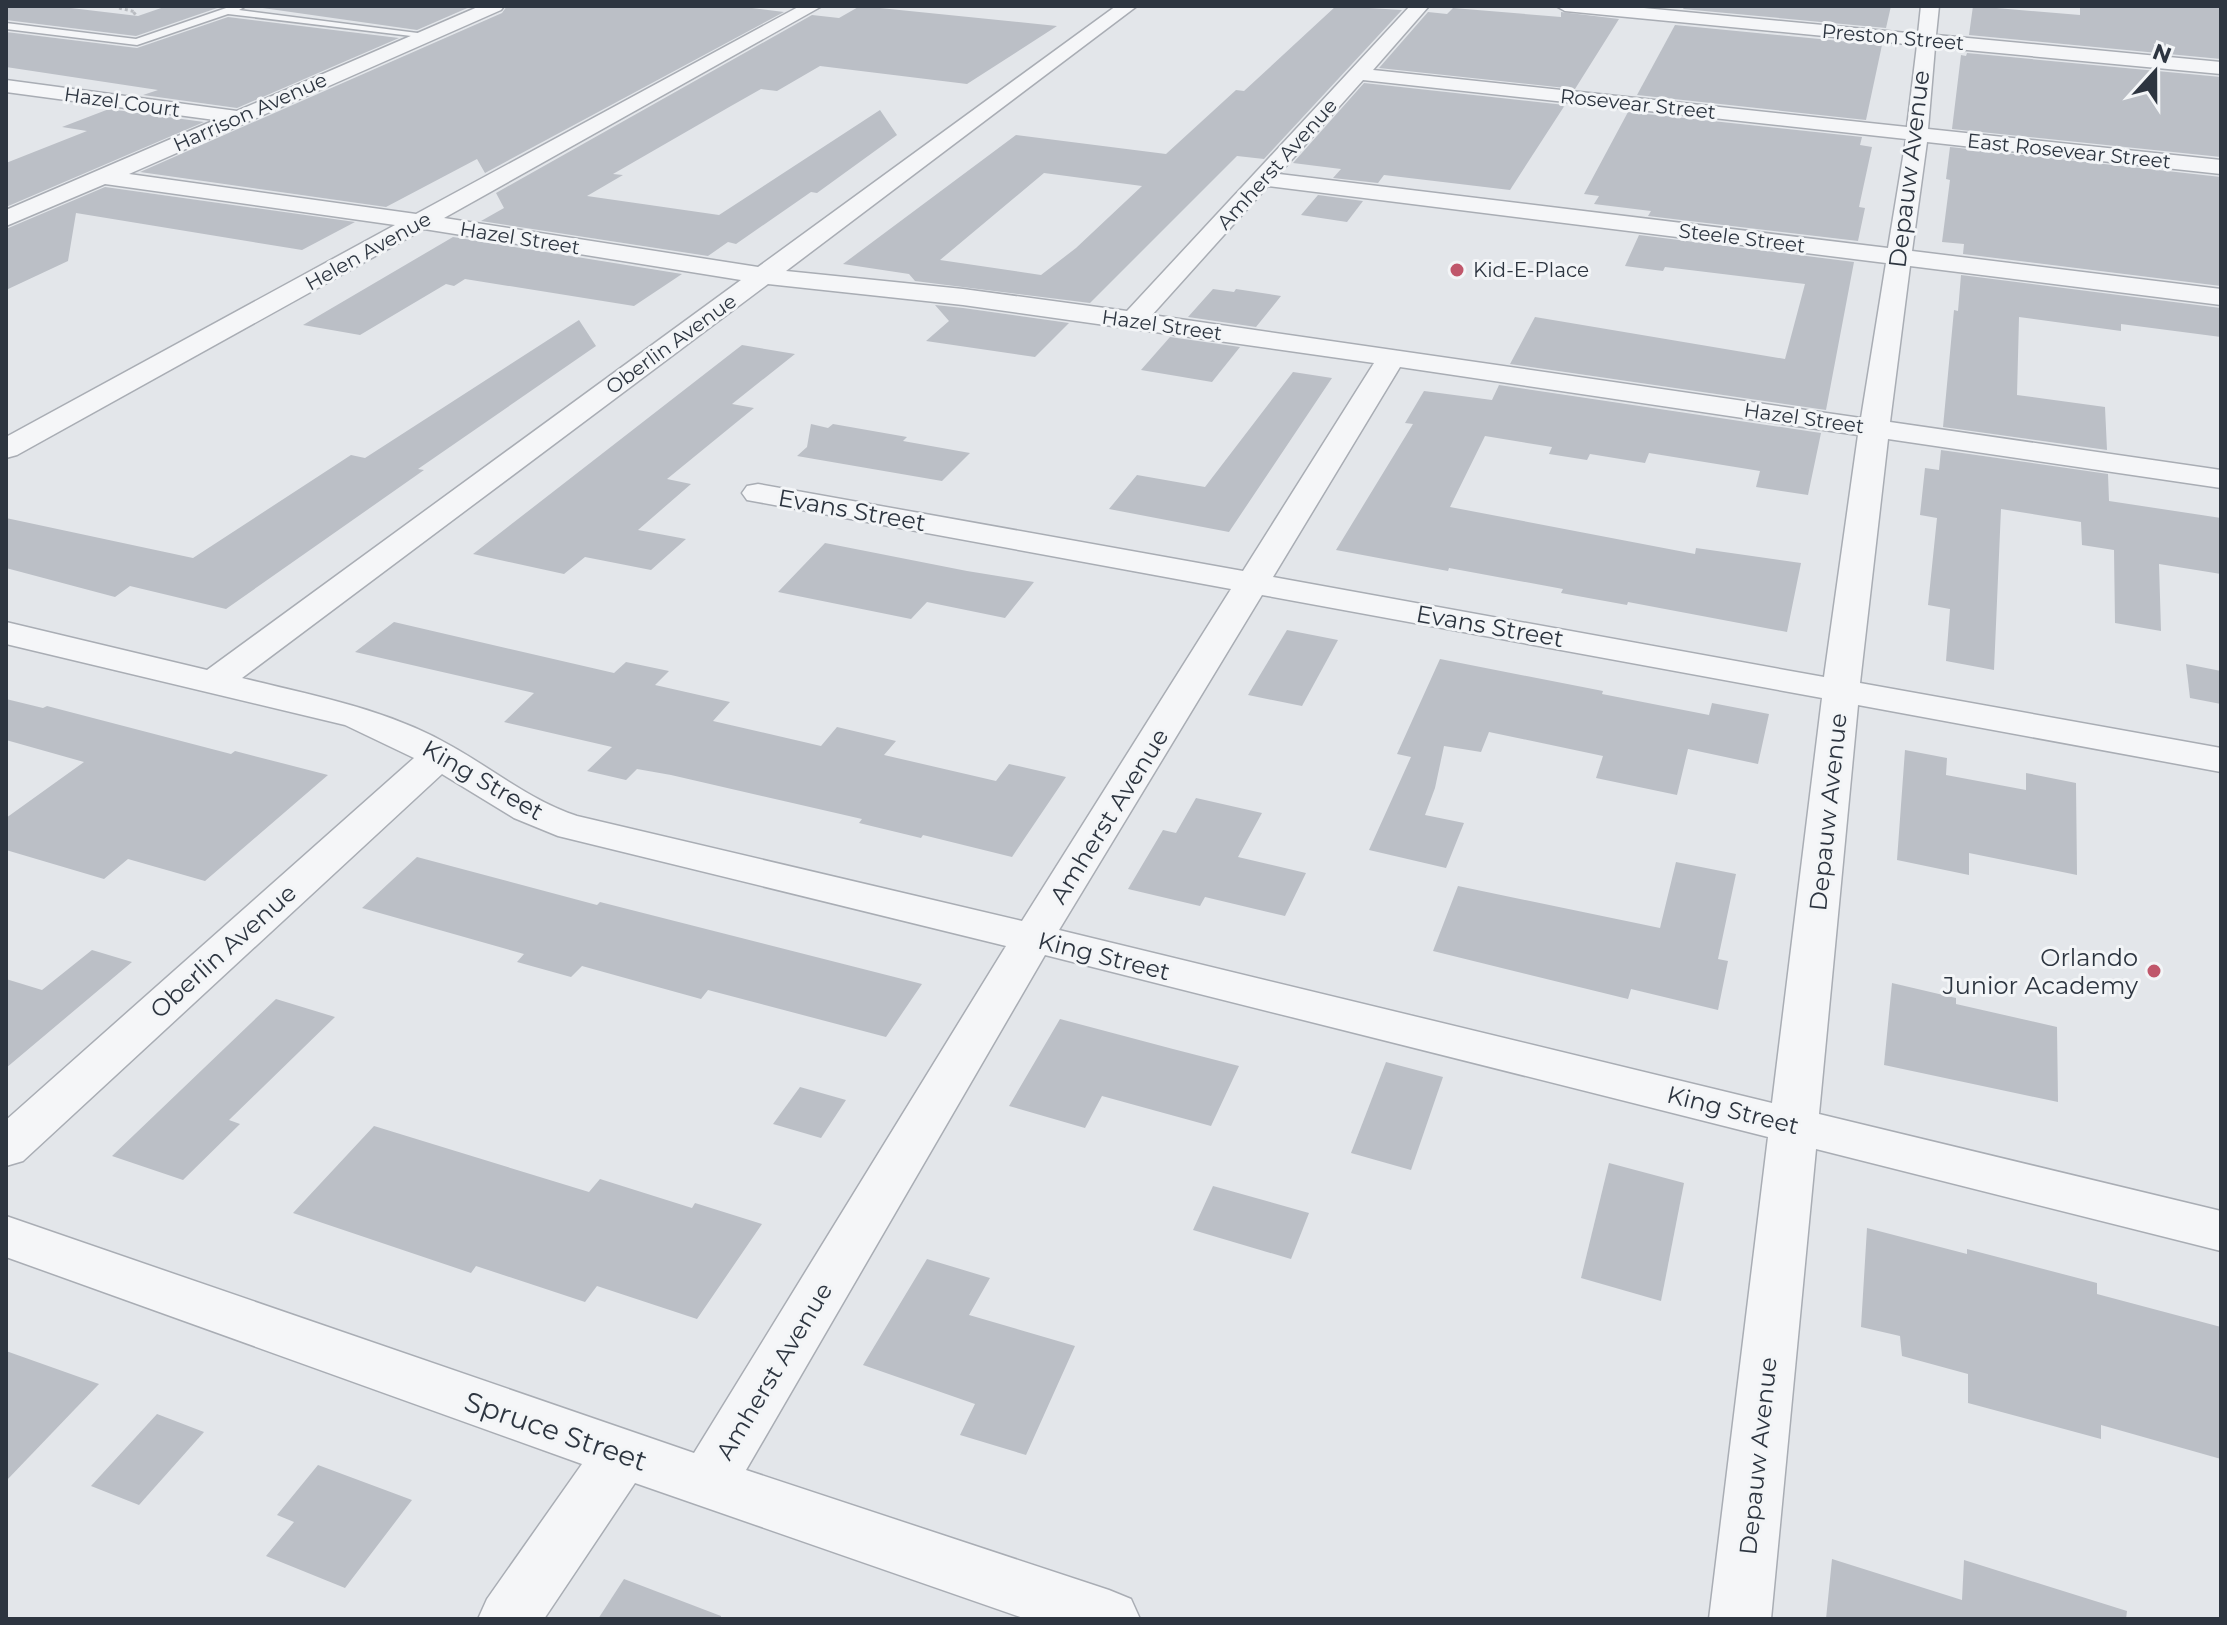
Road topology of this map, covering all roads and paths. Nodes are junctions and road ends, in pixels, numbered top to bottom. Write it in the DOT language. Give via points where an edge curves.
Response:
graph roads {
  1 [pos="96,6"];
  2 [pos="136,6"];
  3 [pos="241,6"];
  4 [pos="495,6"];
  5 [pos="813,6"];
  6 [pos="1128,6"];
  7 [pos="1420,6"];
  8 [pos="1565,6"];
  9 [pos="1930,6"];
  10 [pos="228,11"];
  11 [pos="6,26"];
  12 [pos="428,35"];
  13 [pos="1924,40"];
  14 [pos="2221,68"];
  15 [pos="1358,74"];
  16 [pos="6,86"];
  17 [pos="238,117"];
  18 [pos="1917,135"];
  19 [pos="2221,167"];
  20 [pos="103,177"];
  21 [pos="1264,179"];
  22 [pos="6,219"];
  23 [pos="422,222"];
  24 [pos="1897,257"];
  25 [pos="764,276"];
  26 [pos="2221,297"];
  27 [pos="1133,320"];
  28 [pos="1392,357"];
  29 [pos="1874,428"];
  30 [pos="6,449"];
  31 [pos="2221,479"];
  32 [pos="758,493"];
  33 [pos="1254,583"];
  34 [pos="6,633"];
  35 [pos="214,682"];
  36 [pos="1841,689"];
  37 [pos="440,755"];
  38 [pos="2221,760"];
  39 [pos="1033,938"];
  40 [pos="1794,1126"];
  41 [pos="6,1148"];
  42 [pos="2221,1231"];
  43 [pos="6,1236"];
  44 [pos="622,1454"];
  45 [pos="707,1483"];
  46 [pos="509,1619"];
  47 [pos="1109,1619"];
  48 [pos="1740,1619"];
  1 -- 2 [label="path"];
  3 -- 10 [label="lane"];
  4 -- 12 [label="street, Harrison Avenue"];
  5 -- 23 [label="street, Helen Avenue"];
  6 -- 25 [label="street, Oberlin Avenue"];
  7 -- 15 [label="street, Amherst Avenue"];
  8 -- 13 [label="street, Preston Street"];
  9 -- 13 [label="street, Depauw Avenue"];
  10 -- 11 [label="lane" via="137,42"];
  10 -- 12 [label="lane"];
  12 -- 17 [label="street, Harrison Avenue"];
  13 -- 14 [label="street, Preston Street"];
  13 -- 18 [label="street, Depauw Avenue"];
  15 -- 18 [label="street, Rosevear Street"];
  15 -- 21 [label="street, Amherst Avenue"];
  16 -- 17 [label="street, Hazel Court"];
  17 -- 20 [label="street, Harrison Avenue"];
  18 -- 19 [label="street, East Rosevear Street"];
  18 -- 24 [label="street, Depauw Avenue"];
  20 -- 22 [label="street, Harrison Avenue"];
  20 -- 23 [label="street, Hazel Street"];
  21 -- 24 [label="street, Steele Street"];
  21 -- 27 [label="street, Amherst Avenue"];
  23 -- 25 [label="street, Hazel Street"];
  23 -- 30 [label="street, Helen Avenue"];
  24 -- 26 [label="street, Steele Street"];
  24 -- 29 [label="street, Depauw Avenue"];
  25 -- 27 [label="street, Hazel Street"];
  25 -- 35 [label="street, Oberlin Avenue"];
  27 -- 28 [label="street, Hazel Street"];
  28 -- 29 [label="street, Hazel Street"];
  28 -- 33 [label="street, Amherst Avenue"];
  29 -- 31 [label="street, Hazel Street"];
  29 -- 36 [label="street, Depauw Avenue"];
  32 -- 33 [label="street, Evans Street"];
  33 -- 36 [label="street, Evans Street"];
  33 -- 39 [label="street, Amherst Avenue"];
  34 -- 35 [label="street, King Street"];
  35 -- 37 [label="street, King Street" via="358,717"];
  36 -- 38 [label="street, Evans Street"];
  36 -- 40 [label="street, Depauw Avenue"];
  37 -- 39 [label="street, King Street" via="531,812 599,835"];
  37 -- 41 [label="street, Oberlin Avenue"];
  39 -- 40 [label="street, King Street"];
  39 -- 45 [label="street, Amherst Avenue"];
  40 -- 42 [label="street, King Street"];
  40 -- 48 [label="street, Depauw Avenue"];
  43 -- 44 [label="street, Spruce Street"];
  44 -- 45 [label="street, Spruce Street"];
  44 -- 46 [label="street"];
  45 -- 47 [label="street, Spruce Street"];
}
